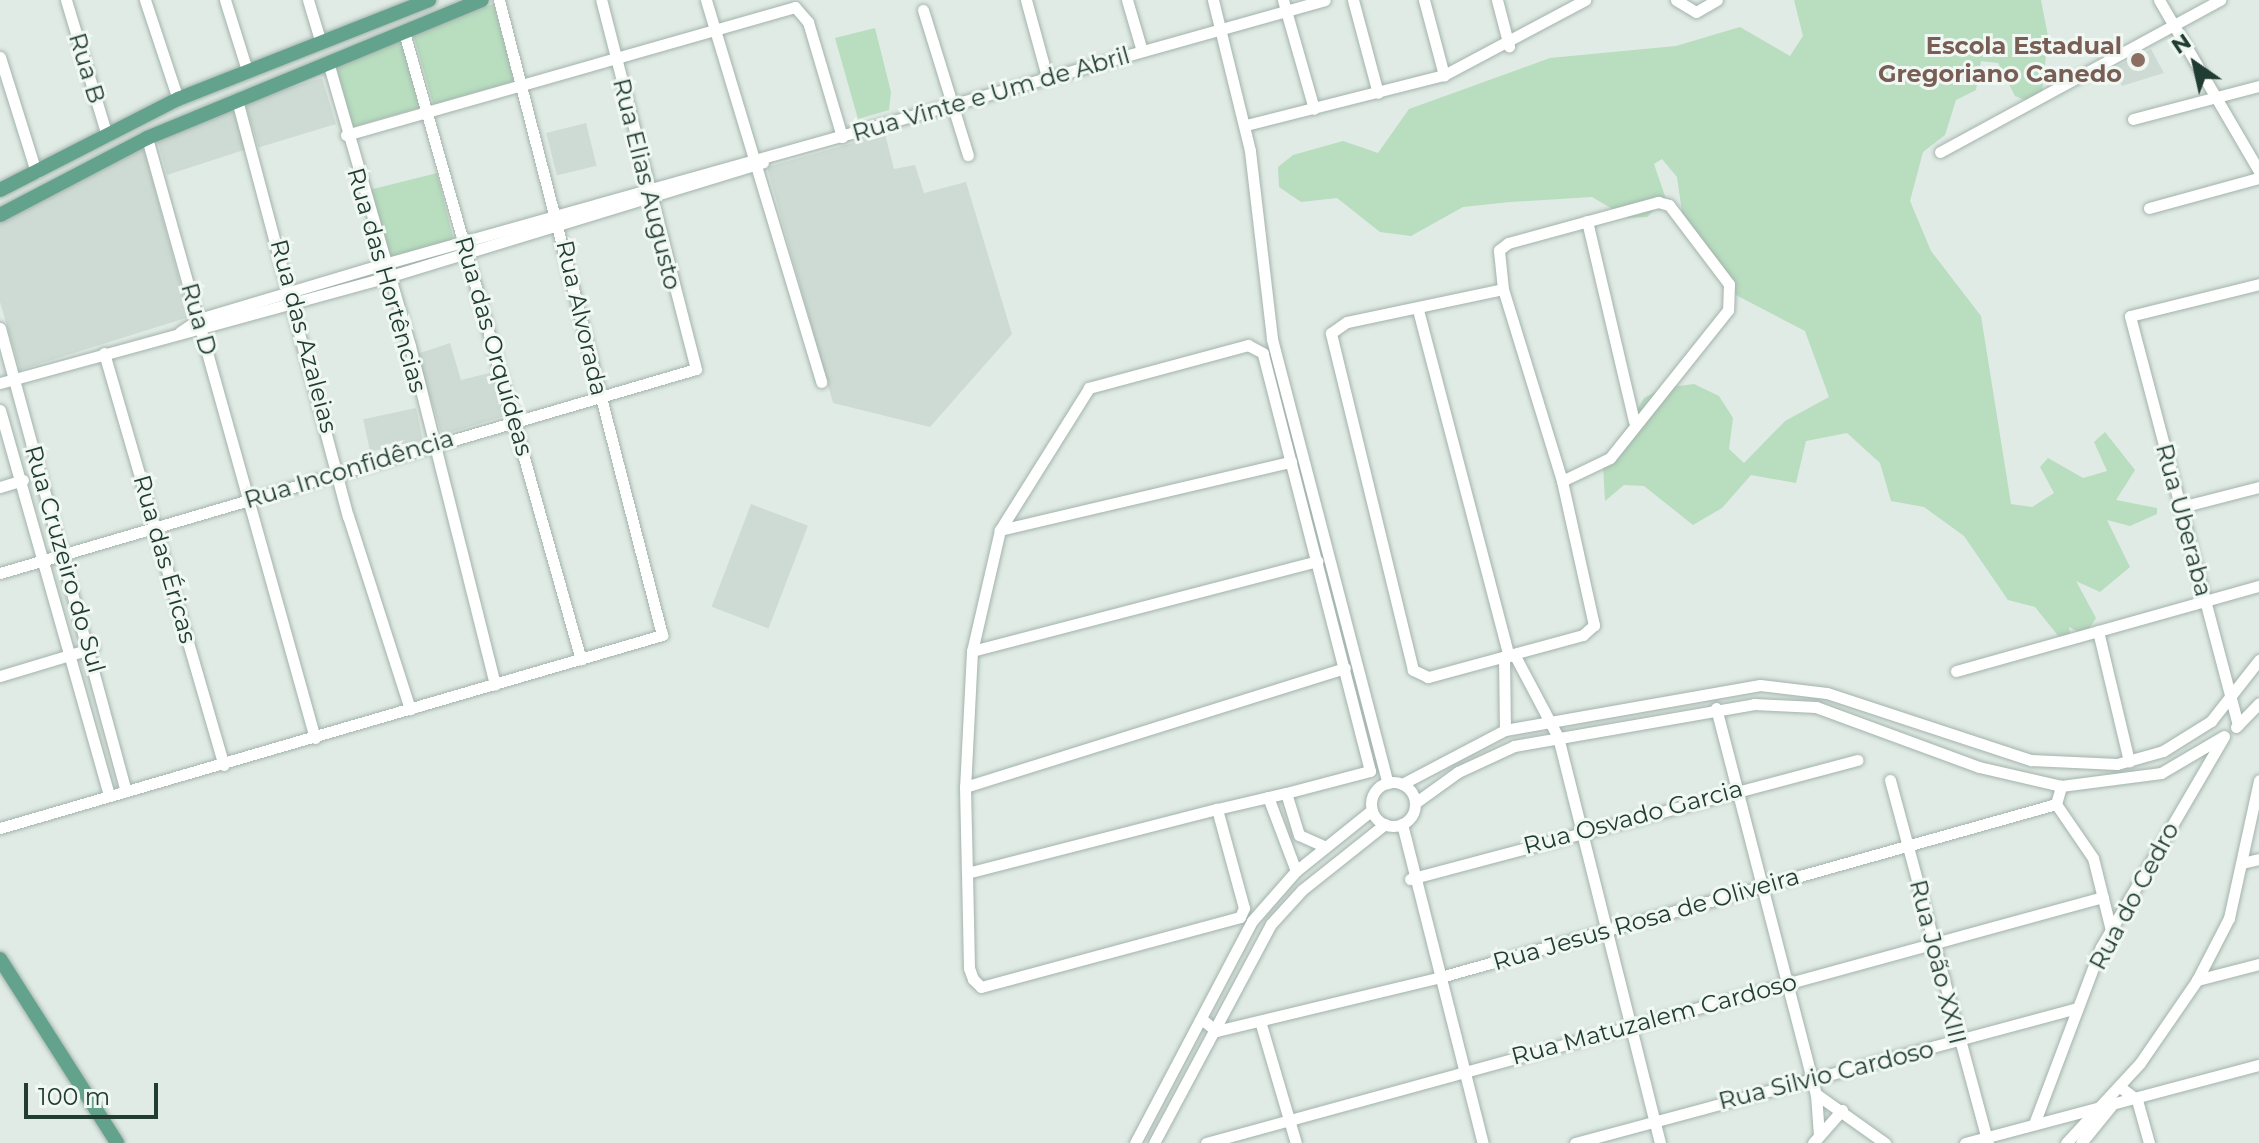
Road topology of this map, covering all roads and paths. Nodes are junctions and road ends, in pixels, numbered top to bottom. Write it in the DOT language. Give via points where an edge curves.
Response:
graph roads {
  1 [pos="66,0"];
  2 [pos="145,0"];
  3 [pos="225,0"];
  4 [pos="308,0"];
  5 [pos="429,0"];
  6 [pos="482,0"];
  7 [pos="499,0"];
  8 [pos="601,0"];
  9 [pos="706,0"];
  10 [pos="1026,0"];
  11 [pos="1127,0"];
  12 [pos="1213,0"];
  13 [pos="1325,0"];
  14 [pos="1353,0"];
  15 [pos="1424,0"];
  16 [pos="1497,0"];
  17 [pos="1585,0"];
  18 [pos="1676,0"];
  19 [pos="1717,0"];
  20 [pos="2159,0"];
  21 [pos="2220,0"];
  22 [pos="1284,6"];
  23 [pos="391,7"];
  24 [pos="923,10"];
  25 [pos="2173,25"];
  26 [pos="714,28"];
  27 [pos="1221,28"];
  28 [pos="404,32"];
  29 [pos="321,43"];
  30 [pos="1509,46"];
  31 [pos="1142,51"];
  32 [pos="279,56"];
  33 [pos="0,57"];
  34 [pos="615,57"];
  35 [pos="328,62"];
  36 [pos="247,70"];
  37 [pos="1444,75"];
  38 [pos="1047,77"];
  39 [pos="288,79"];
  40 [pos="524,83"];
  41 [pos="2259,86"];
  42 [pos="1378,93"];
  43 [pos="2216,96"];
  44 [pos="178,99"];
  45 [pos="237,100"];
  46 [pos="954,104"];
  47 [pos="1314,109"];
  48 [pos="427,111"];
  49 [pos="2133,119"];
  50 [pos="1246,125"];
  51 [pos="346,135"];
  52 [pos="107,136"];
  53 [pos="842,137"];
  54 [pos="147,138"];
  55 [pos="1940,152"];
  56 [pos="968,155"];
  57 [pos="757,164"];
  58 [pos="40,170"];
  59 [pos="2259,171"];
  60 [pos="2259,178"];
  61 [pos="54,183"];
  62 [pos="0,190"];
  63 [pos="650,194"];
  64 [pos="2149,208"];
  65 [pos="0,215"];
  66 [pos="559,221"];
  67 [pos="1587,221"];
  68 [pos="466,248"];
  69 [pos="384,264"];
  70 [pos="388,277"];
  71 [pos="2259,284"];
  72 [pos="1503,289"];
  73 [pos="295,298"];
  74 [pos="1418,310"];
  75 [pos="201,325"];
  76 [pos="0,328"];
  77 [pos="104,353"];
  78 [pos="696,367"];
  79 [pos="15,378"];
  80 [pos="821,382"];
  81 [pos="0,383"];
  82 [pos="600,398"];
  83 [pos="0,410"];
  84 [pos="515,420"];
  85 [pos="1634,421"];
  86 [pos="430,445"];
  87 [pos="1291,462"];
  88 [pos="338,472"];
  89 [pos="23,480"];
  90 [pos="1562,481"];
  91 [pos="0,487"];
  92 [pos="2259,487"];
  93 [pos="245,501"];
  94 [pos="2181,507"];
  95 [pos="157,526"];
  96 [pos="1000,530"];
  97 [pos="65,554"];
  98 [pos="47,559"];
  99 [pos="1317,561"];
  100 [pos="0,573"];
  101 [pos="2259,586"];
  102 [pos="2205,601"];
  103 [pos="2098,631"];
  104 [pos="93,648"];
  105 [pos="972,651"];
  106 [pos="74,653"];
  107 [pos="1509,656"];
  108 [pos="581,660"];
  109 [pos="2259,660"];
  110 [pos="1345,668"];
  111 [pos="1956,671"];
  112 [pos="0,676"];
  113 [pos="495,685"];
  114 [pos="2232,703"];
  115 [pos="2259,703"];
  116 [pos="1716,708"];
  117 [pos="410,709"];
  118 [pos="1549,718"];
  119 [pos="2238,725"];
  120 [pos="1505,730"];
  121 [pos="2224,736"];
  122 [pos="1558,737"];
  123 [pos="315,738"];
  124 [pos="1857,760"];
  125 [pos="2028,760"];
  126 [pos="2129,761"];
  127 [pos="224,765"];
  128 [pos="1890,780"];
  129 [pos="2023,780"];
  130 [pos="2259,780"];
  131 [pos="1388,783"];
  132 [pos="1402,784"];
  133 [pos="2061,786"];
  134 [pos="965,787"];
  135 [pos="1737,788"];
  136 [pos="126,791"];
  137 [pos="1286,793"];
  138 [pos="109,796"];
  139 [pos="1268,797"];
  140 [pos="1415,803"];
  141 [pos="2056,804"];
  142 [pos="1217,809"];
  143 [pos="1372,810"];
  144 [pos="1385,824"];
  145 [pos="1402,824"];
  146 [pos="0,828"];
  147 [pos="1581,830"];
  148 [pos="1324,846"];
  149 [pos="1908,847"];
  150 [pos="2258,861"];
  151 [pos="2242,863"];
  152 [pos="967,873"];
  153 [pos="1293,874"];
  154 [pos="1410,879"];
  155 [pos="1759,886"];
  156 [pos="1302,890"];
  157 [pos="2103,897"];
  158 [pos="1605,930"];
  159 [pos="2111,930"];
  160 [pos="1936,944"];
  161 [pos="0,959"];
  162 [pos="2259,964"];
  163 [pos="1437,978"];
  164 [pos="2197,980"];
  165 [pos="1784,984"];
  166 [pos="2077,1008"];
  167 [pos="1203,1020"];
  168 [pos="1260,1021"];
  169 [pos="1631,1025"];
  170 [pos="1216,1031"];
  171 [pos="1959,1042"];
  172 [pos="2259,1065"];
  173 [pos="1461,1072"];
  174 [pos="1808,1075"];
  175 [pos="2120,1087"];
  176 [pos="1816,1094"];
  177 [pos="2137,1100"];
  178 [pos="2111,1107"];
  179 [pos="1842,1110"];
  180 [pos="2090,1113"];
  181 [pos="1290,1120"];
  182 [pos="1653,1121"];
  183 [pos="2034,1124"];
  184 [pos="1816,1140"];
  185 [pos="1987,1140"];
  186 [pos="117,1143"];
  187 [pos="1135,1143"];
  188 [pos="1154,1143"];
  189 [pos="1206,1143"];
  190 [pos="1296,1143"];
  191 [pos="1483,1143"];
  192 [pos="1575,1143"];
  193 [pos="1660,1143"];
  194 [pos="1885,1143"];
  195 [pos="1965,1143"];
  196 [pos="2066,1143"];
  197 [pos="2081,1143"];
  198 [pos="2149,1143"];
  1 -- 52 [label="street, Rua B"];
  2 -- 44 [label="street"];
  3 -- 36 [label="street"];
  4 -- 29 [label="street"];
  5 -- 23 [label="main road"];
  6 -- 28 [label="main road"];
  7 -- 40 [label="street, Rua Alvorada"];
  8 -- 34 [label="street, Rua Elias Augusto"];
  9 -- 26 [label="street"];
  10 -- 38 [label="street"];
  11 -- 31 [label="street"];
  12 -- 27 [label="street"];
  13 -- 22 [label="street, Rua Vinte e Um de Abril"];
  14 -- 42 [label="street"];
  15 -- 37 [label="street"];
  16 -- 30 [label="street"];
  17 -- 30 [label="street"];
  18 -- 19 [label="street" via="1696,12"];
  20 -- 25 [label="street"];
  21 -- 25 [label="street"];
  22 -- 27 [label="street, Rua Vinte e Um de Abril"];
  22 -- 47 [label="street"];
  23 -- 29 [label="main road"];
  24 -- 46 [label="street"];
  25 -- 43 [label="street"];
  25 -- 55 [label="street"];
  26 -- 34 [label="street"];
  26 -- 53 [label="street" via="799,7"];
  26 -- 57 [label="street"];
  27 -- 31 [label="street, Rua Vinte e Um de Abril"];
  27 -- 50 [label="street"];
  28 -- 35 [label="main road"];
  28 -- 48 [label="street, Rua das Orquídeas"];
  29 -- 32 [label="main road"];
  30 -- 37 [label="street"];
  31 -- 38 [label="street, Rua Vinte e Um de Abril"];
  32 -- 36 [label="main road"];
  32 -- 39 [label="main road"];
  33 -- 58 [label="street"];
  34 -- 40 [label="street"];
  34 -- 63 [label="street, Rua Elias Augusto"];
  35 -- 39 [label="main road"];
  35 -- 51 [label="street, Rua das Hortências"];
  36 -- 44 [label="main road"];
  37 -- 42 [label="street"];
  38 -- 46 [label="street, Rua Vinte e Um de Abril"];
  39 -- 45 [label="main road"];
  40 -- 48 [label="street"];
  40 -- 66 [label="street, Rua Alvorada"];
  41 -- 43 [label="street"];
  42 -- 47 [label="street"];
  43 -- 49 [label="street"];
  43 -- 59 [label="street"];
  44 -- 52 [label="main road"];
  45 -- 54 [label="main road"];
  45 -- 73 [label="street, Rua das Azaleias"];
  46 -- 53 [label="street, Rua Vinte e Um de Abril"];
  46 -- 56 [label="street"];
  47 -- 50 [label="street"];
  48 -- 51 [label="street"];
  48 -- 68 [label="street, Rua das Orquídeas"];
  50 -- 131 [label="street" via="1272,339"];
  51 -- 69 [label="street, Rua das Hortências"];
  52 -- 58 [label="main road"];
  53 -- 57 [label="street, Rua Vinte e Um de Abril"];
  54 -- 61 [label="main road"];
  54 -- 75 [label="street, Rua D"];
  57 -- 63 [label="street, Rua Vinte e Um de Abril"];
  57 -- 80 [label="street"];
  58 -- 61 [label="main road"];
  58 -- 62 [label="main road"];
  60 -- 64 [label="street"];
  61 -- 65 [label="main road"];
  63 -- 66 [label="street, Rua Vinte e Um de Abril"];
  63 -- 78 [label="street, Rua Elias Augusto"];
  66 -- 68 [label="street, Rua Vinte e Um de Abril"];
  66 -- 82 [label="street, Rua Alvorada"];
  67 -- 72 [label="street" via="1499,250"];
  67 -- 85 [label="street"];
  67 -- 85 [label="street" via="1658,202 1669,205 1729,284 1728,310"];
  68 -- 69 [label="street, Rua Vinte e Um de Abril"];
  68 -- 70 [label="street, Rua Vinte e Um de Abril"];
  68 -- 84 [label="street, Rua das Orquídeas"];
  69 -- 70 [label="street, Rua das Hortências"];
  69 -- 73 [label="street, Rua Vinte e Um de Abril"];
  70 -- 73 [label="street, Rua Vinte e Um de Abril"];
  70 -- 86 [label="street, Rua das Hortências"];
  71 -- 94 [label="street, Rua Uberaba" via="2130,316"];
  72 -- 74 [label="street"];
  72 -- 90 [label="street"];
  73 -- 75 [label="street, Rua Vinte e Um de Abril"];
  73 -- 88 [label="street, Rua das Azaleias"];
  74 -- 107 [label="street"];
  74 -- 107 [label="street" via="1347,322 1331,333 1328,346 1413,670 1428,677"];
  75 -- 77 [label="street, Rua Vinte e Um de Abril"];
  75 -- 93 [label="street, Rua D"];
  76 -- 79 [label="street, Rua Cruzeiro do Sul"];
  77 -- 79 [label="street, Rua Vinte e Um de Abril"];
  77 -- 95 [label="street, Rua das Éricas"];
  78 -- 82 [label="street, Rua Inconfidência"];
  79 -- 81 [label="street, Rua Vinte e Um de Abril"];
  79 -- 97 [label="street, Rua Cruzeiro do Sul"];
  82 -- 84 [label="street, Rua Inconfidência"];
  82 -- 108 [label="street, Rua Alvorada" via="662,635"];
  83 -- 89 [label="street, Rua Cruzeiro do Sul"];
  84 -- 86 [label="street, Rua Inconfidência"];
  84 -- 108 [label="street, Rua das Orquídeas"];
  85 -- 90 [label="street" via="1610,458"];
  86 -- 88 [label="street, Rua Inconfidência"];
  86 -- 113 [label="street, Rua das Hortências"];
  87 -- 96 [label="street"];
  87 -- 96 [label="street" via="1263,353 1248,345 1089,388"];
  87 -- 99 [label="street"];
  88 -- 93 [label="street, Rua Inconfidência"];
  88 -- 117 [label="street, Rua das Azaleias"];
  89 -- 91 [label="street"];
  89 -- 98 [label="street, Rua Cruzeiro do Sul"];
  90 -- 107 [label="street" via="1594,625 1583,635"];
  92 -- 94 [label="street"];
  93 -- 95 [label="street, Rua Inconfidência"];
  93 -- 123 [label="street, Rua D"];
  94 -- 102 [label="street, Rua Uberaba"];
  95 -- 97 [label="street, Rua Inconfidência"];
  95 -- 127 [label="street, Rua das Éricas"];
  96 -- 105 [label="street"];
  97 -- 98 [label="street, Rua Inconfidência"];
  97 -- 104 [label="street, Rua Cruzeiro do Sul"];
  98 -- 100 [label="street, Rua Inconfidência"];
  98 -- 106 [label="street, Rua Cruzeiro do Sul"];
  99 -- 105 [label="street"];
  99 -- 110 [label="street"];
  101 -- 102 [label="street"];
  102 -- 103 [label="street"];
  102 -- 114 [label="street, Rua Uberaba"];
  103 -- 111 [label="street"];
  103 -- 126 [label="street"];
  104 -- 106 [label="street"];
  104 -- 136 [label="street, Rua Cruzeiro do Sul"];
  105 -- 134 [label="street"];
  106 -- 112 [label="street"];
  106 -- 138 [label="street, Rua Cruzeiro do Sul"];
  107 -- 118 [label="street"];
  107 -- 120 [label="street"];
  108 -- 113 [label="street"];
  109 -- 114 [label="street"];
  110 -- 134 [label="street"];
  110 -- 137 [label="street" via="1370,771"];
  113 -- 117 [label="street"];
  114 -- 119 [label="street, Rua Uberaba"];
  114 -- 126 [label="street" via="2163,751"];
  115 -- 119 [label="street, Rua do Cedro"];
  116 -- 122 [label="street"];
  116 -- 129 [label="street" via="1803,703"];
  116 -- 135 [label="street"];
  117 -- 123 [label="street"];
  118 -- 120 [label="street"];
  118 -- 122 [label="street"];
  118 -- 125 [label="street" via="1712,689 1800,687"];
  119 -- 121 [label="street, Rua do Cedro"];
  120 -- 132 [label="street"];
  121 -- 133 [label="street" via="2161,773"];
  121 -- 159 [label="street, Rua do Cedro"];
  122 -- 140 [label="street" via="1479,761"];
  122 -- 147 [label="street"];
  123 -- 127 [label="street"];
  124 -- 135 [label="street, Rua Osvado Garcia"];
  125 -- 126 [label="street"];
  125 -- 129 [label="street"];
  127 -- 136 [label="street"];
  128 -- 149 [label="street, Rua João XXIII"];
  129 -- 133 [label="street"];
  130 -- 151 [label="street"];
  131 -- 132 [label="street"];
  131 -- 143 [label="street" via="1376,790"];
  132 -- 140 [label="street"];
  133 -- 141 [label="street"];
  134 -- 152 [label="street"];
  135 -- 147 [label="street, Rua Osvado Garcia"];
  135 -- 155 [label="street"];
  136 -- 138 [label="street"];
  137 -- 139 [label="street"];
  137 -- 148 [label="street" via="1299,835"];
  138 -- 146 [label="street"];
  139 -- 142 [label="street"];
  139 -- 153 [label="street"];
  140 -- 145 [label="street"];
  141 -- 149 [label="street, Rua Jesus Rosa de Oliveira"];
  141 -- 157 [label="street" via="2088,847"];
  142 -- 152 [label="street"];
  142 -- 152 [label="street" via="1244,908 1240,917 981,987 969,968"];
  143 -- 144 [label="street"];
  143 -- 148 [label="street"];
  144 -- 145 [label="street"];
  144 -- 156 [label="street"];
  145 -- 154 [label="street"];
  147 -- 154 [label="street, Rua Osvado Garcia"];
  147 -- 158 [label="street"];
  148 -- 153 [label="street"];
  149 -- 155 [label="street, Rua Jesus Rosa de Oliveira"];
  149 -- 160 [label="street, Rua João XXIII"];
  150 -- 151 [label="street"];
  151 -- 164 [label="street" via="2229,918"];
  153 -- 156 [label="street"];
  153 -- 167 [label="street" via="1252,921"];
  154 -- 163 [label="street"];
  155 -- 158 [label="street, Rua Jesus Rosa de Oliveira"];
  155 -- 165 [label="street"];
  156 -- 170 [label="street" via="1260,943"];
  157 -- 159 [label="street"];
  157 -- 160 [label="street, Rua Matuzalem Cardoso"];
  158 -- 163 [label="street, Rua Jesus Rosa de Oliveira"];
  158 -- 169 [label="street"];
  159 -- 166 [label="street, Rua do Cedro"];
  160 -- 165 [label="street, Rua Matuzalem Cardoso"];
  160 -- 171 [label="street, Rua João XXIII"];
  161 -- 186 [label="main road"];
  162 -- 164 [label="street"];
  163 -- 168 [label="street, Rua Jesus Rosa de Oliveira"];
  163 -- 173 [label="street"];
  164 -- 175 [label="street"];
  165 -- 169 [label="street, Rua Matuzalem Cardoso"];
  165 -- 174 [label="street"];
  166 -- 171 [label="street, Rua Silvio Cardoso"];
  166 -- 183 [label="street, Rua do Cedro"];
  167 -- 170 [label="street"];
  167 -- 187 [label="street"];
  168 -- 170 [label="street, Rua Jesus Rosa de Oliveira"];
  168 -- 181 [label="street"];
  169 -- 173 [label="street, Rua Matuzalem Cardoso"];
  169 -- 182 [label="street"];
  170 -- 188 [label="street"];
  171 -- 174 [label="street, Rua Silvio Cardoso"];
  171 -- 185 [label="street, Rua João XXIII"];
  172 -- 177 [label="street"];
  173 -- 181 [label="street, Rua Matuzalem Cardoso"];
  173 -- 191 [label="street"];
  174 -- 176 [label="street"];
  174 -- 182 [label="street, Rua Silvio Cardoso"];
  175 -- 177 [label="street"];
  175 -- 178 [label="street"];
  175 -- 180 [label="street"];
  176 -- 179 [label="street"];
  176 -- 184 [label="street"];
  177 -- 178 [label="street"];
  177 -- 198 [label="street"];
  178 -- 180 [label="street"];
  178 -- 197 [label="street"];
  179 -- 184 [label="street"];
  179 -- 194 [label="street"];
  180 -- 183 [label="street"];
  180 -- 196 [label="street"];
  181 -- 189 [label="street, Rua Matuzalem Cardoso"];
  181 -- 190 [label="street"];
  182 -- 192 [label="street, Rua Silvio Cardoso"];
  182 -- 193 [label="street"];
  183 -- 185 [label="street"];
  185 -- 195 [label="street"];
}
